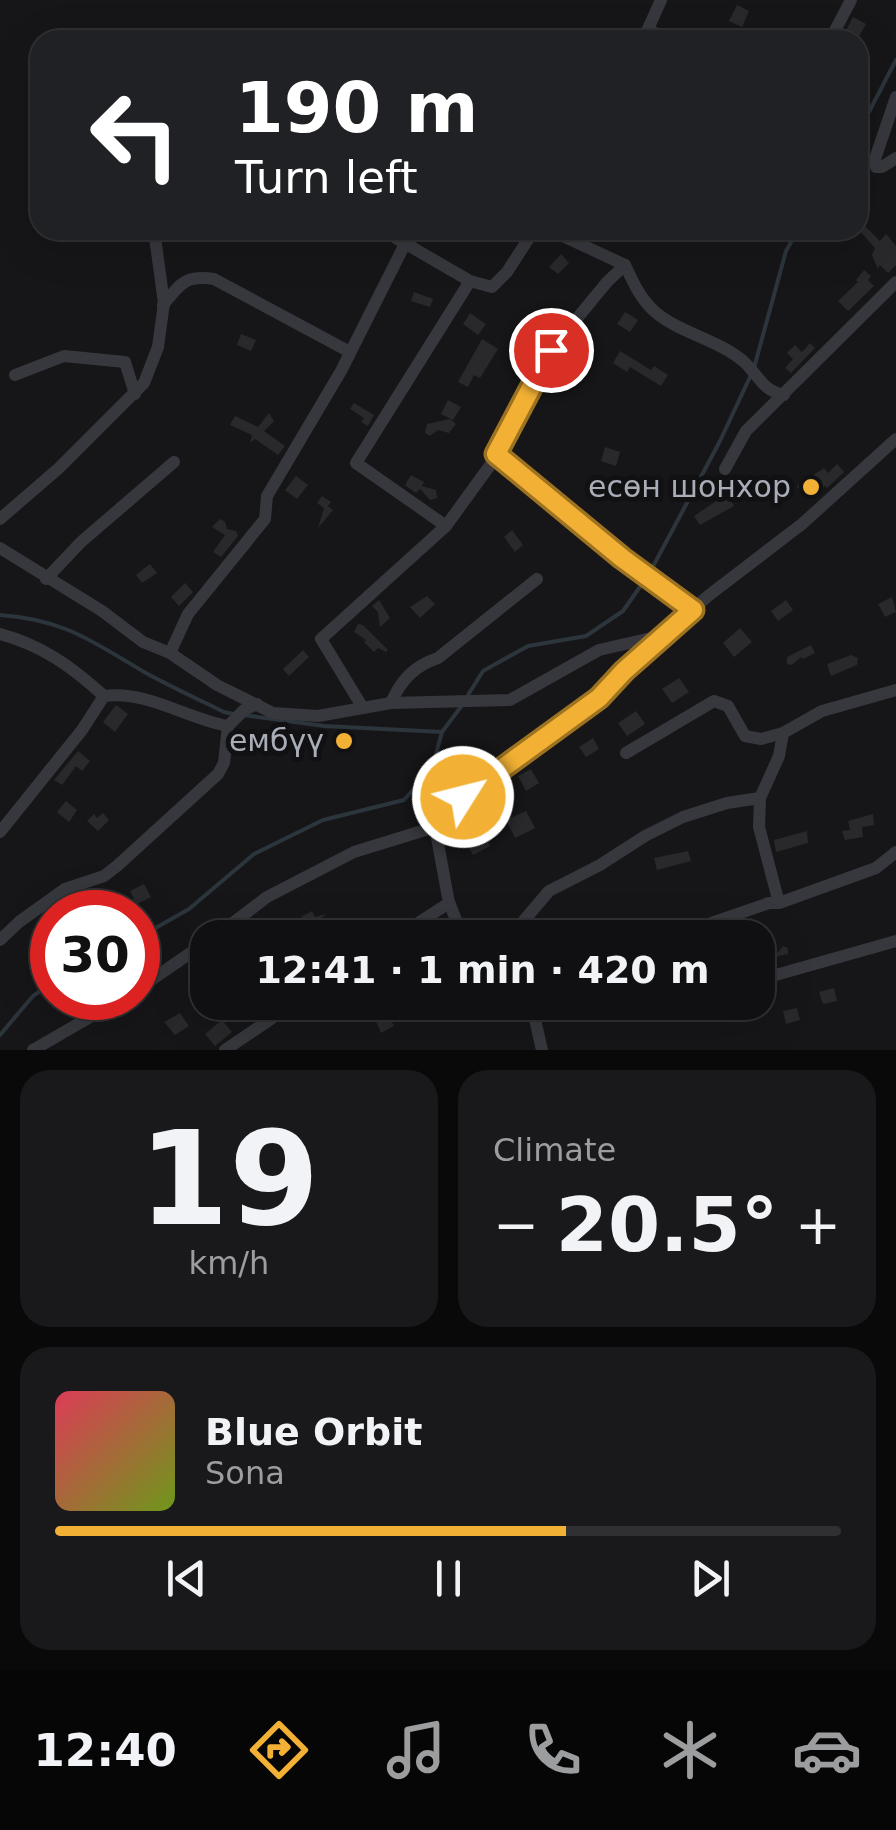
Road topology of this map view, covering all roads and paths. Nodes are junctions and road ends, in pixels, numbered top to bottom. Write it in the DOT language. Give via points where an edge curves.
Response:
graph roads {
  1 [pos="661,0"];
  2 [pos="851,0"];
  3 [pos="648,30"];
  4 [pos="835,30"];
  5 [pos="896,97"];
  6 [pos="896,158"];
  7 [pos="155,240"];
  8 [pos="398,240"];
  9 [pos="528,240"];
  10 [pos="571,240"];
  11 [pos="405,244"];
  12 [pos="625,265"];
  13 [pos="470,280"];
  14 [pos="896,282"];
  15 [pos="164,305"];
  16 [pos="350,352"];
  17 [pos="15,375"];
  18 [pos="136,394"];
  19 [pos="784,395"];
  20 [pos="896,439"];
  21 [pos="496,454"];
  22 [pos="174,462"];
  23 [pos="725,469"];
  24 [pos="0,520"];
  25 [pos="446,526"];
  26 [pos="0,548"];
  27 [pos="46,579"];
  28 [pos="538,580"];
  29 [pos="693,610"];
  30 [pos="0,634"];
  31 [pos="665,635"];
  32 [pos="170,653"];
  33 [pos="896,690"];
  34 [pos="104,696"];
  35 [pos="391,702"];
  36 [pos="256,704"];
  37 [pos="363,708"];
  38 [pos="228,726"];
  39 [pos="783,733"];
  40 [pos="626,753"];
  41 [pos="760,798"];
  42 [pos="434,827"];
  43 [pos="0,832"];
  44 [pos="896,852"];
  45 [pos="448,902"];
  46 [pos="779,903"];
  47 [pos="236,920"];
  48 [pos="422,920"];
  49 [pos="456,920"];
  50 [pos="524,920"];
  51 [pos="720,920"];
  52 [pos="0,940"];
  53 [pos="896,942"];
  54 [pos="190,953"];
  55 [pos="160,974"];
  56 [pos="775,975"];
  57 [pos="85,1020"];
  58 [pos="269,1020"];
  59 [pos="535,1020"];
  60 [pos="33,1050"];
  61 [pos="225,1050"];
  62 [pos="542,1050"];
  1 -- 3 [label="street"];
  2 -- 4 [label="street"];
  5 -- 6 [label="street" via="874,160 882,167"];
  7 -- 15 [label="street"];
  8 -- 11 [label="street"];
  9 -- 13 [label="street" via="492,287"];
  10 -- 12 [label="street"];
  11 -- 13 [label="street"];
  11 -- 16 [label="street"];
  12 -- 19 [label="street" via="657,313 728,350 763,387"];
  12 -- 21 [label="street" via="551,350"];
  13 -- 25 [label="street" via="356,463"];
  14 -- 19 [label="street"];
  15 -- 16 [label="street" via="194,276 214,279"];
  15 -- 18 [label="street" via="158,347"];
  16 -- 32 [label="street" via="267,496 265,518 188,614"];
  17 -- 18 [label="street" via="64,356 124,362"];
  18 -- 24 [label="street"];
  19 -- 23 [label="street" via="746,431"];
  20 -- 29 [label="street"];
  21 -- 25 [label="street"];
  21 -- 29 [label="street"];
  22 -- 27 [label="street"];
  25 -- 37 [label="street" via="321,639"];
  26 -- 27 [label="street"];
  27 -- 32 [label="street"];
  28 -- 35 [label="street" via="438,658 422,663 400,682"];
  29 -- 31 [label="street"];
  30 -- 34 [label="street" via="36,645"];
  31 -- 35 [label="street" via="599,650 510,700"];
  31 -- 42 [label="street" via="599,698 463,797"];
  32 -- 36 [label="street"];
  33 -- 39 [label="street" via="822,712"];
  34 -- 38 [label="street" via="140,698"];
  34 -- 43 [label="street"];
  35 -- 37 [label="street"];
  36 -- 37 [label="street" via="318,716"];
  36 -- 38 [label="street"];
  38 -- 52 [label="street" via="218,774 104,876 65,890"];
  39 -- 40 [label="street" via="745,736 728,706 714,701"];
  39 -- 41 [label="street"];
  41 -- 46 [label="street" via="759,827"];
  41 -- 50 [label="street" via="683,817 644,836 549,891"];
  42 -- 45 [label="street"];
  42 -- 47 [label="street" via="354,852"];
  44 -- 46 [label="street" via="876,868"];
  45 -- 48 [label="street"];
  45 -- 49 [label="street"];
  46 -- 51 [label="street"];
  53 -- 56 [label="street"];
  54 -- 55 [label="street"];
  57 -- 60 [label="street"];
  58 -- 61 [label="street"];
  59 -- 62 [label="street"];
}
